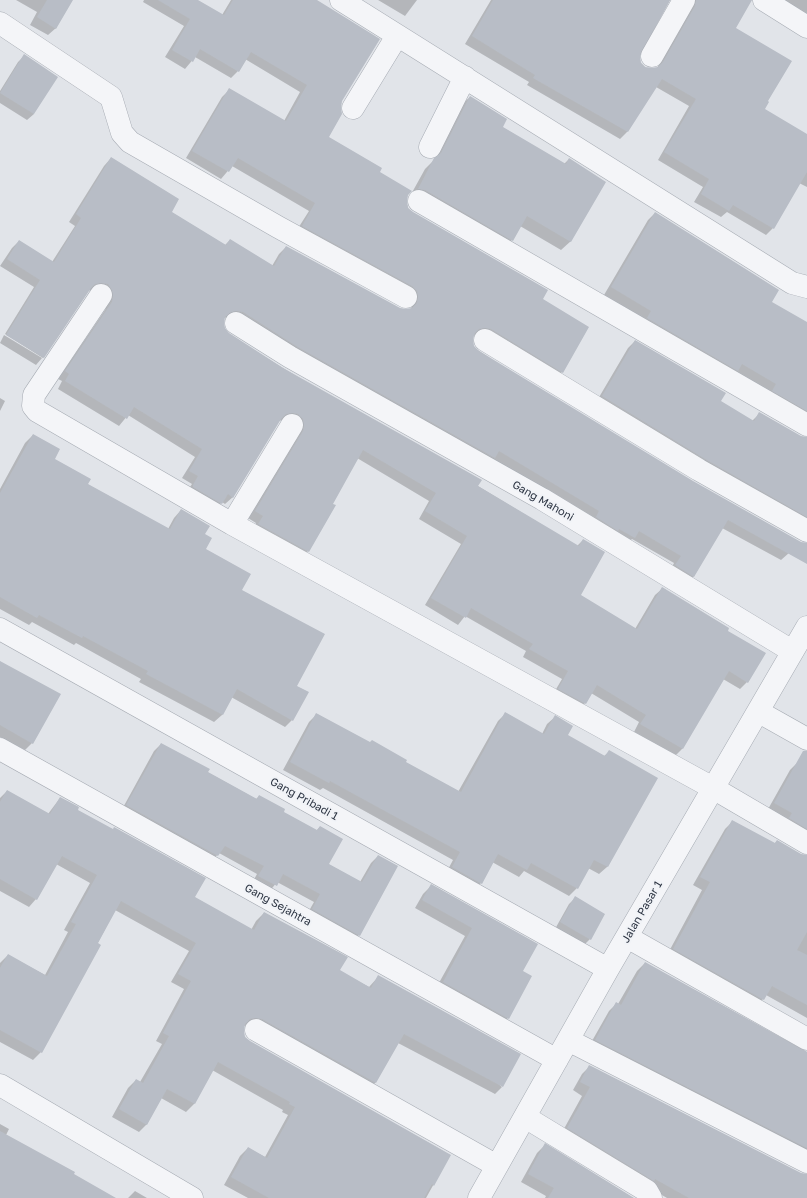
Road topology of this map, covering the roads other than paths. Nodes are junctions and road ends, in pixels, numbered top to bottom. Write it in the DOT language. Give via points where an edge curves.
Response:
graph roads {
  1 [pos="340,0"];
  2 [pos="684,0"];
  3 [pos="764,0"];
  4 [pos="0,23"];
  5 [pos="807,27"];
  6 [pos="397,36"];
  7 [pos="652,56"];
  8 [pos="465,77"];
  9 [pos="353,108"];
  10 [pos="430,147"];
  11 [pos="419,201"];
  12 [pos="807,287"];
  13 [pos="102,295"];
  14 [pos="406,297"];
  15 [pos="236,323"];
  16 [pos="485,340"];
  17 [pos="292,425"];
  18 [pos="807,426"];
  19 [pos="232,524"];
  20 [pos="807,531"];
  21 [pos="807,627"];
  22 [pos="0,629"];
  23 [pos="792,651"];
  24 [pos="758,712"];
  25 [pos="807,739"];
  26 [pos="0,749"];
  27 [pos="713,788"];
  28 [pos="807,842"];
  29 [pos="628,937"];
  30 [pos="608,969"];
  31 [pos="256,1030"];
  32 [pos="807,1039"];
  33 [pos="568,1040"];
  34 [pos="556,1060"];
  35 [pos="0,1085"];
  36 [pos="525,1117"];
  37 [pos="807,1162"];
  38 [pos="497,1166"];
  39 [pos="192,1198"];
  40 [pos="479,1198"];
  41 [pos="651,1198"];
  1 -- 6 [label="street"];
  2 -- 7 [label="street"];
  3 -- 5 [label="street"];
  4 -- 14 [label="street" via="111,97 122,133 130,142 278,228"];
  6 -- 8 [label="street"];
  6 -- 9 [label="street"];
  8 -- 10 [label="street"];
  8 -- 12 [label="street" via="792,283"];
  11 -- 18 [label="street"];
  13 -- 19 [label="street" via="34,395 32,406"];
  15 -- 23 [label="street, Gang Mahoni" via="290,357 542,499"];
  16 -- 20 [label="street" via="699,470"];
  17 -- 19 [label="street"];
  19 -- 27 [label="street"];
  21 -- 23 [label="street, Jalan Pasar 1"];
  22 -- 30 [label="street, Gang Pribadi 1"];
  23 -- 24 [label="street, Jalan Pasar 1"];
  24 -- 25 [label="street"];
  24 -- 27 [label="street, Jalan Pasar 1"];
  26 -- 34 [label="street, Gang Sejahtra"];
  27 -- 28 [label="street"];
  27 -- 29 [label="street, Jalan Pasar 1"];
  29 -- 30 [label="street, Jalan Pasar 1"];
  29 -- 32 [label="street"];
  30 -- 33 [label="street, Jalan Pasar 1"];
  31 -- 38 [label="street"];
  33 -- 34 [label="street, Jalan Pasar 1"];
  33 -- 37 [label="street"];
  34 -- 36 [label="street, Jalan Pasar 1"];
  35 -- 39 [label="street"];
  36 -- 38 [label="street, Jalan Pasar 1"];
  36 -- 41 [label="street" via="646,1191"];
  38 -- 40 [label="street, Jalan Pasar 1"];
}
